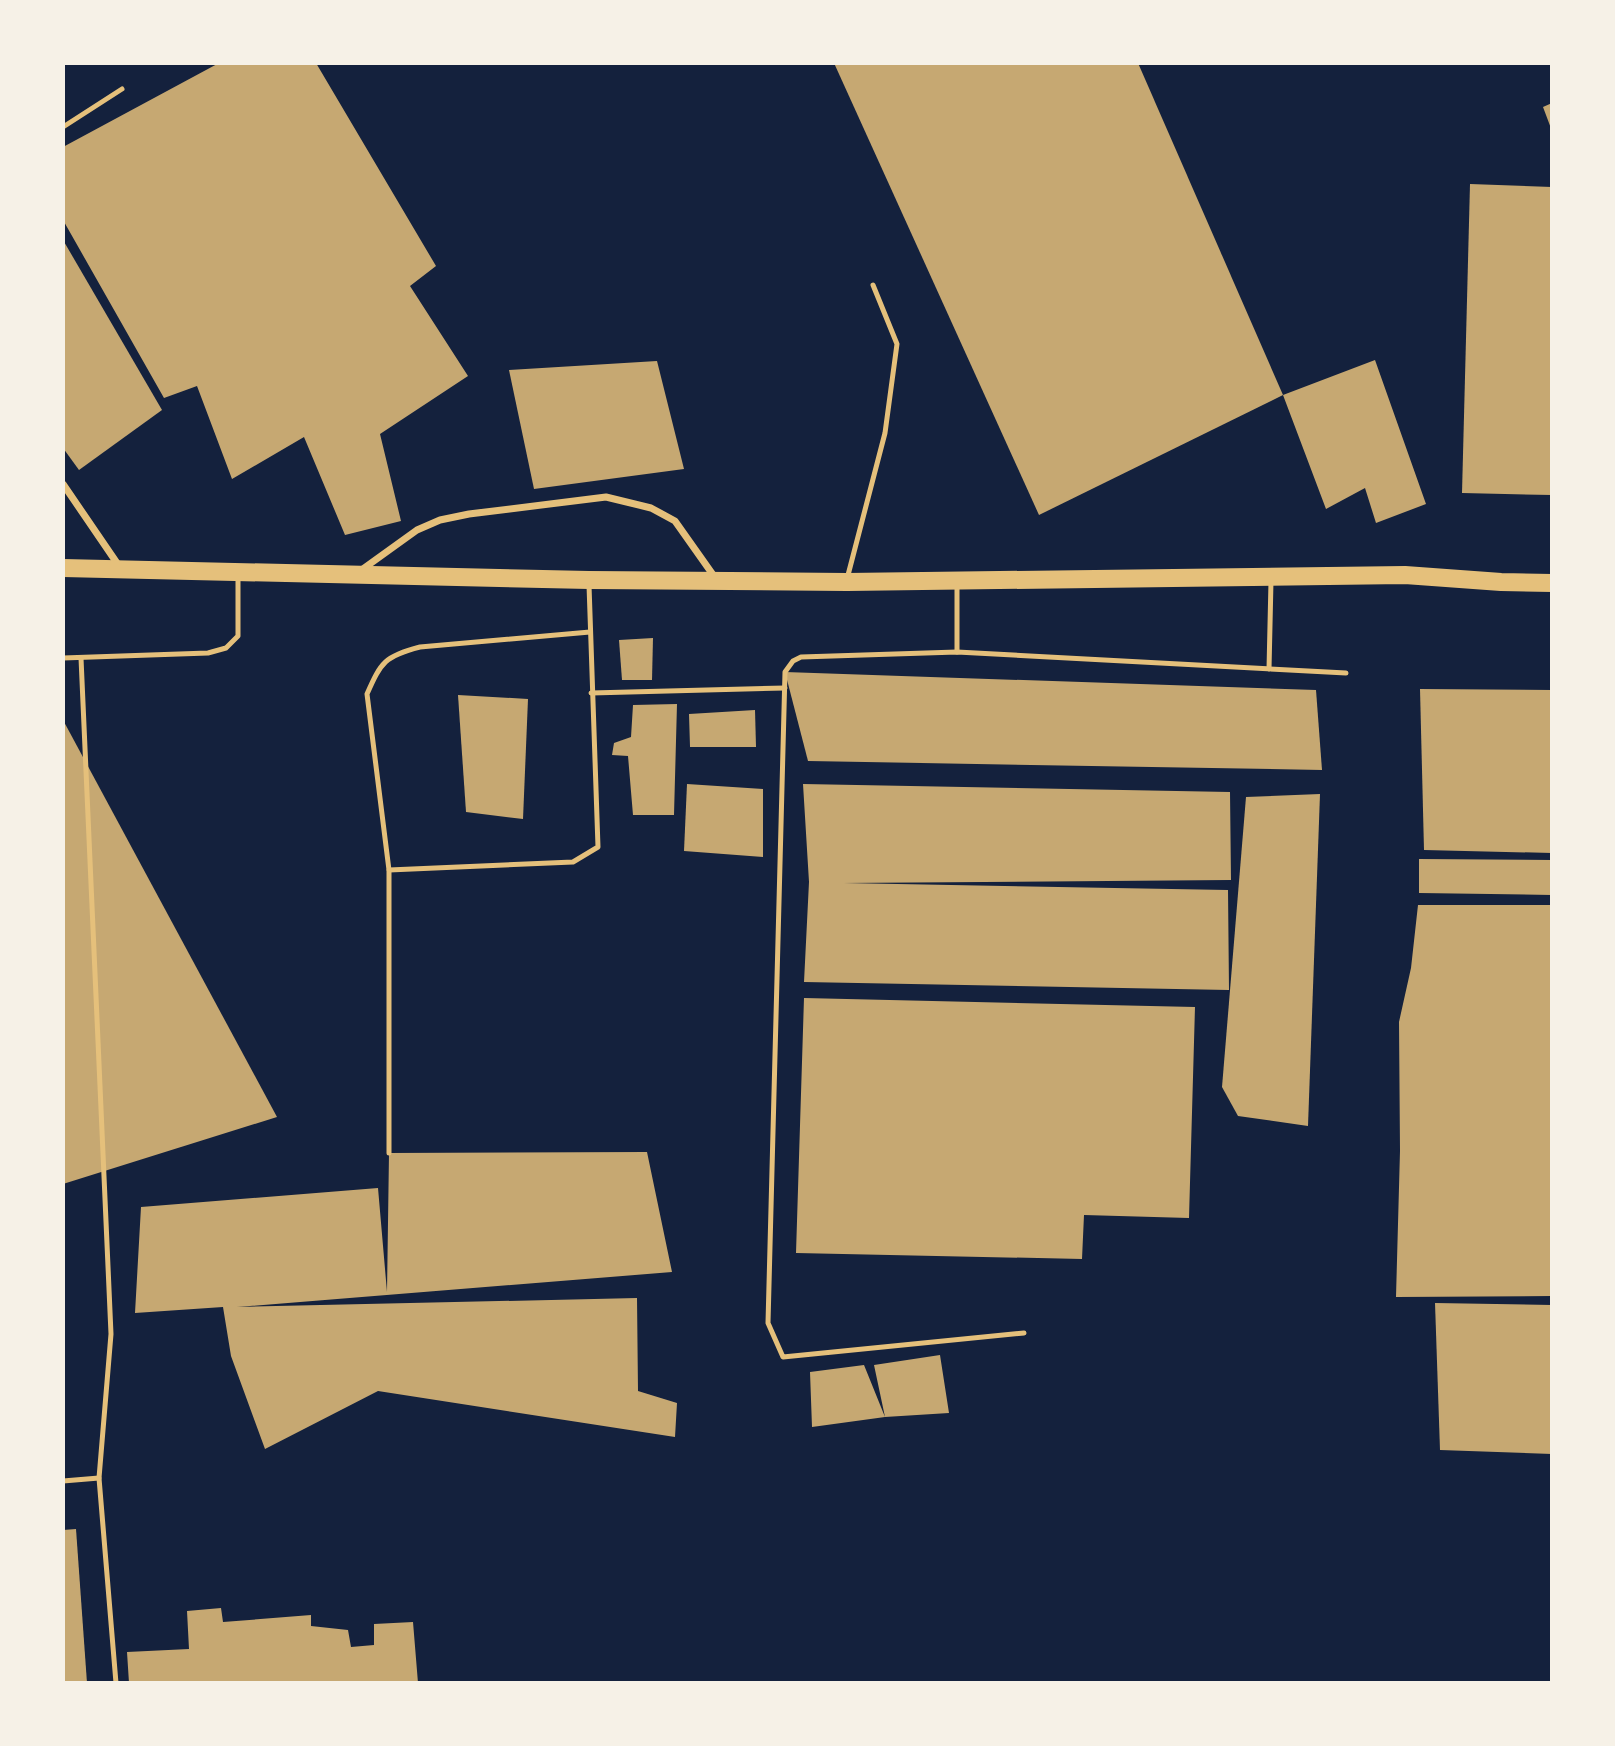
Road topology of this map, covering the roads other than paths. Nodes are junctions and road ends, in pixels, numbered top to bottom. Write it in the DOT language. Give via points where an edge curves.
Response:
graph roads {
  1 [pos="122,89"];
  2 [pos="63,127"];
  3 [pos="873,285"];
  4 [pos="63,484"];
  5 [pos="63,568"];
  6 [pos="121,569"];
  7 [pos="238,571"];
  8 [pos="356,573"];
  9 [pos="1271,576"];
  10 [pos="589,580"];
  11 [pos="717,580"];
  12 [pos="956,581"];
  13 [pos="846,582"];
  14 [pos="1552,583"];
  15 [pos="590,632"];
  16 [pos="957,652"];
  17 [pos="63,658"];
  18 [pos="81,658"];
  19 [pos="1269,669"];
  20 [pos="1346,673"];
  21 [pos="785,688"];
  22 [pos="591,693"];
  23 [pos="389,870"];
  24 [pos="389,1153"];
  25 [pos="1024,1334"];
  26 [pos="99,1478"];
  27 [pos="63,1481"];
  28 [pos="116,1683"];
  1 -- 2 [label="lane"];
  3 -- 13 [label="lane" via="897,344 885,433"];
  4 -- 6 [label="street"];
  5 -- 6 [label="main road"];
  6 -- 7 [label="main road"];
  7 -- 8 [label="main road"];
  7 -- 18 [label="lane" via="238,636 226,648 208,653"];
  8 -- 10 [label="main road"];
  8 -- 11 [label="street" via="417,530 440,520 606,497 651,508 675,521"];
  9 -- 12 [label="main road"];
  9 -- 14 [label="main road" via="1405,575"];
  9 -- 19 [label="lane"];
  10 -- 11 [label="main road"];
  10 -- 15 [label="lane"];
  11 -- 13 [label="main road"];
  12 -- 13 [label="main road"];
  12 -- 16 [label="lane"];
  15 -- 22 [label="lane"];
  15 -- 23 [label="lane" via="420,647 393,654 377,670 367,694"];
  16 -- 19 [label="lane"];
  16 -- 21 [label="lane" via="801,657 788,666"];
  17 -- 18 [label="lane"];
  18 -- 26 [label="lane" via="111,1334"];
  19 -- 20 [label="lane"];
  21 -- 22 [label="lane"];
  21 -- 25 [label="lane" via="768,1323 783,1357"];
  22 -- 23 [label="lane" via="598,847 573,862"];
  23 -- 24 [label="lane"];
  26 -- 27 [label="lane"];
  26 -- 28 [label="lane"];
}
